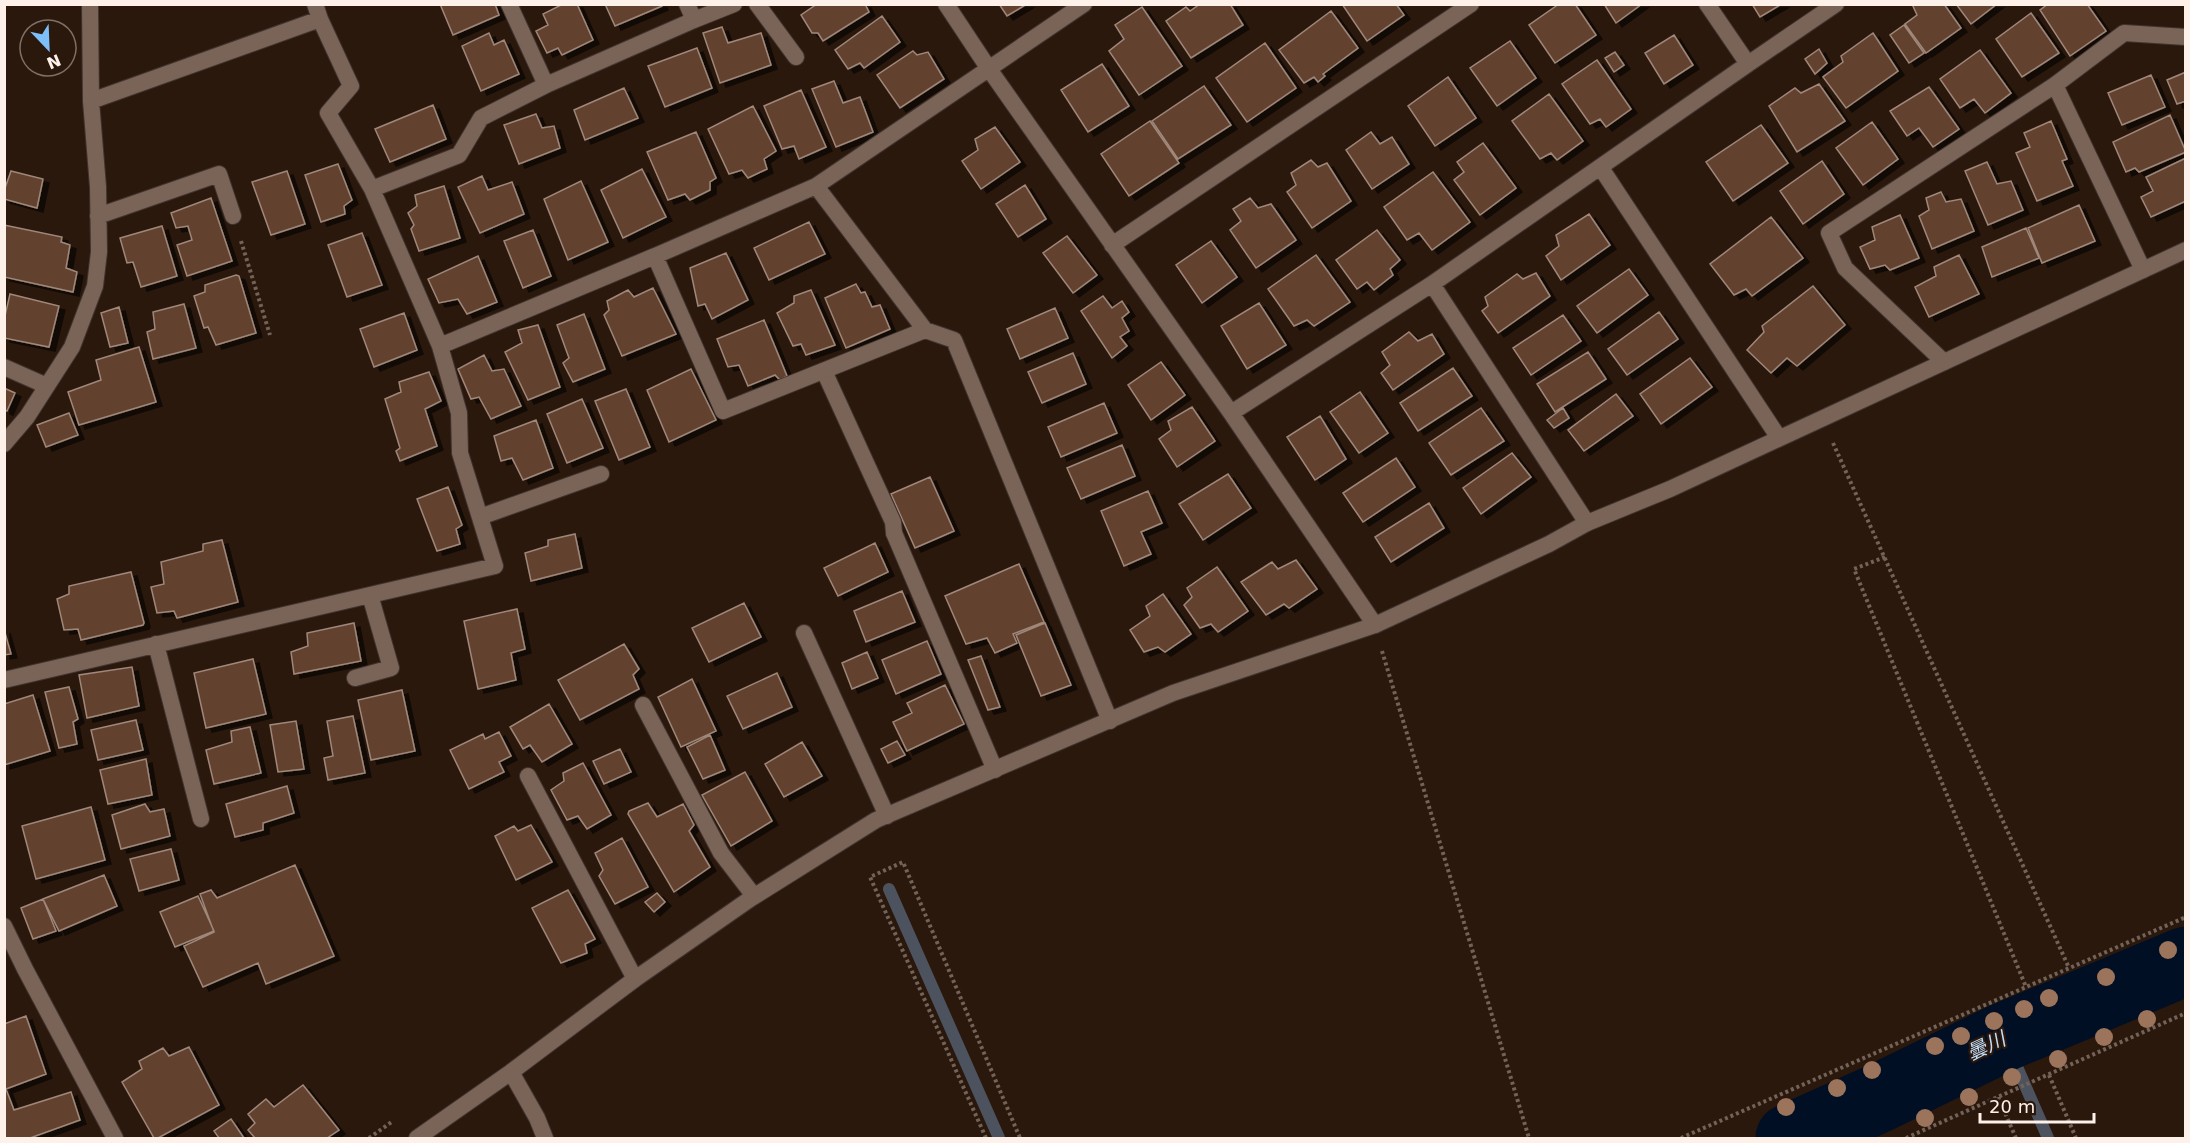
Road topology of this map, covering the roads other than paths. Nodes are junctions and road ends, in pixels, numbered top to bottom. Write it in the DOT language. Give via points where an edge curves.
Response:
graph roads {
  1 [pos="90,4"];
  2 [pos="509,4"];
  3 [pos="687,4"];
  4 [pos="735,4"];
  5 [pos="757,4"];
  6 [pos="946,4"];
  7 [pos="1084,4"];
  8 [pos="1471,4"];
  9 [pos="1707,4"];
  10 [pos="1836,4"];
  11 [pos="317,12"];
  12 [pos="694,20"];
  13 [pos="2186,37"];
  14 [pos="796,57"];
  15 [pos="1748,64"];
  16 [pos="989,69"];
  17 [pos="546,85"];
  18 [pos="2055,85"];
  19 [pos="91,100"];
  20 [pos="1601,168"];
  21 [pos="816,186"];
  22 [pos="372,189"];
  23 [pos="98,216"];
  24 [pos="233,216"];
  25 [pos="1112,245"];
  26 [pos="2186,250"];
  27 [pos="655,256"];
  28 [pos="2144,270"];
  29 [pos="1432,284"];
  30 [pos="925,330"];
  31 [pos="440,346"];
  32 [pos="1944,362"];
  33 [pos="4,367"];
  34 [pos="824,371"];
  35 [pos="47,386"];
  36 [pos="1231,413"];
  37 [pos="1779,438"];
  38 [pos="4,444"];
  39 [pos="601,474"];
  40 [pos="480,517"];
  41 [pos="1587,523"];
  42 [pos="370,595"];
  43 [pos="1375,625"];
  44 [pos="804,633"];
  45 [pos="156,644"];
  46 [pos="355,678"];
  47 [pos="4,680"];
  48 [pos="643,705"];
  49 [pos="1110,721"];
  50 [pos="995,770"];
  51 [pos="528,776"];
  52 [pos="887,816"];
  53 [pos="201,819"];
  54 [pos="754,896"];
  55 [pos="4,926"];
  56 [pos="635,979"];
  57 [pos="511,1072"];
  58 [pos="115,1138"];
  59 [pos="417,1138"];
  60 [pos="545,1138"];
  1 -- 19 [label="street"];
  2 -- 17 [label="street"];
  3 -- 12 [label="street"];
  4 -- 12 [label="street"];
  5 -- 14 [label="street"];
  6 -- 16 [label="street"];
  7 -- 16 [label="street"];
  8 -- 25 [label="street"];
  9 -- 15 [label="street"];
  10 -- 15 [label="street"];
  11 -- 19 [label="street"];
  11 -- 22 [label="street" via="351,86 328,113"];
  12 -- 17 [label="street"];
  13 -- 18 [label="street" via="2124,33"];
  15 -- 20 [label="street"];
  16 -- 21 [label="street"];
  16 -- 25 [label="street"];
  17 -- 22 [label="street" via="481,118 459,155"];
  18 -- 28 [label="street"];
  18 -- 32 [label="street" via="1829,233 1845,268"];
  19 -- 23 [label="street"];
  20 -- 29 [label="street"];
  20 -- 37 [label="street"];
  21 -- 27 [label="street"];
  21 -- 30 [label="street"];
  22 -- 31 [label="street"];
  23 -- 24 [label="street" via="219,174"];
  23 -- 35 [label="street" via="95,286 72,347"];
  25 -- 36 [label="street"];
  26 -- 28 [label="street"];
  27 -- 31 [label="street"];
  27 -- 34 [label="street" via="723,411"];
  28 -- 32 [label="street"];
  29 -- 36 [label="street"];
  29 -- 41 [label="street"];
  30 -- 34 [label="street"];
  30 -- 49 [label="street" via="954,340"];
  31 -- 40 [label="street" via="459,413 460,453"];
  32 -- 37 [label="street"];
  33 -- 35 [label="street"];
  34 -- 50 [label="street" via="892,522"];
  35 -- 38 [label="street"];
  36 -- 43 [label="street"];
  37 -- 41 [label="street"];
  39 -- 40 [label="street"];
  40 -- 42 [label="street" via="495,566"];
  41 -- 43 [label="street"];
  42 -- 45 [label="street"];
  42 -- 46 [label="street" via="391,668"];
  43 -- 49 [label="street" via="1173,693"];
  44 -- 52 [label="street"];
  45 -- 47 [label="street"];
  45 -- 53 [label="street"];
  48 -- 54 [label="street" via="722,853"];
  49 -- 50 [label="street"];
  50 -- 52 [label="street"];
  51 -- 56 [label="street"];
  52 -- 54 [label="street"];
  54 -- 56 [label="street"];
  55 -- 58 [label="street"];
  56 -- 57 [label="street"];
  57 -- 59 [label="street"];
  57 -- 60 [label="street"];
}
